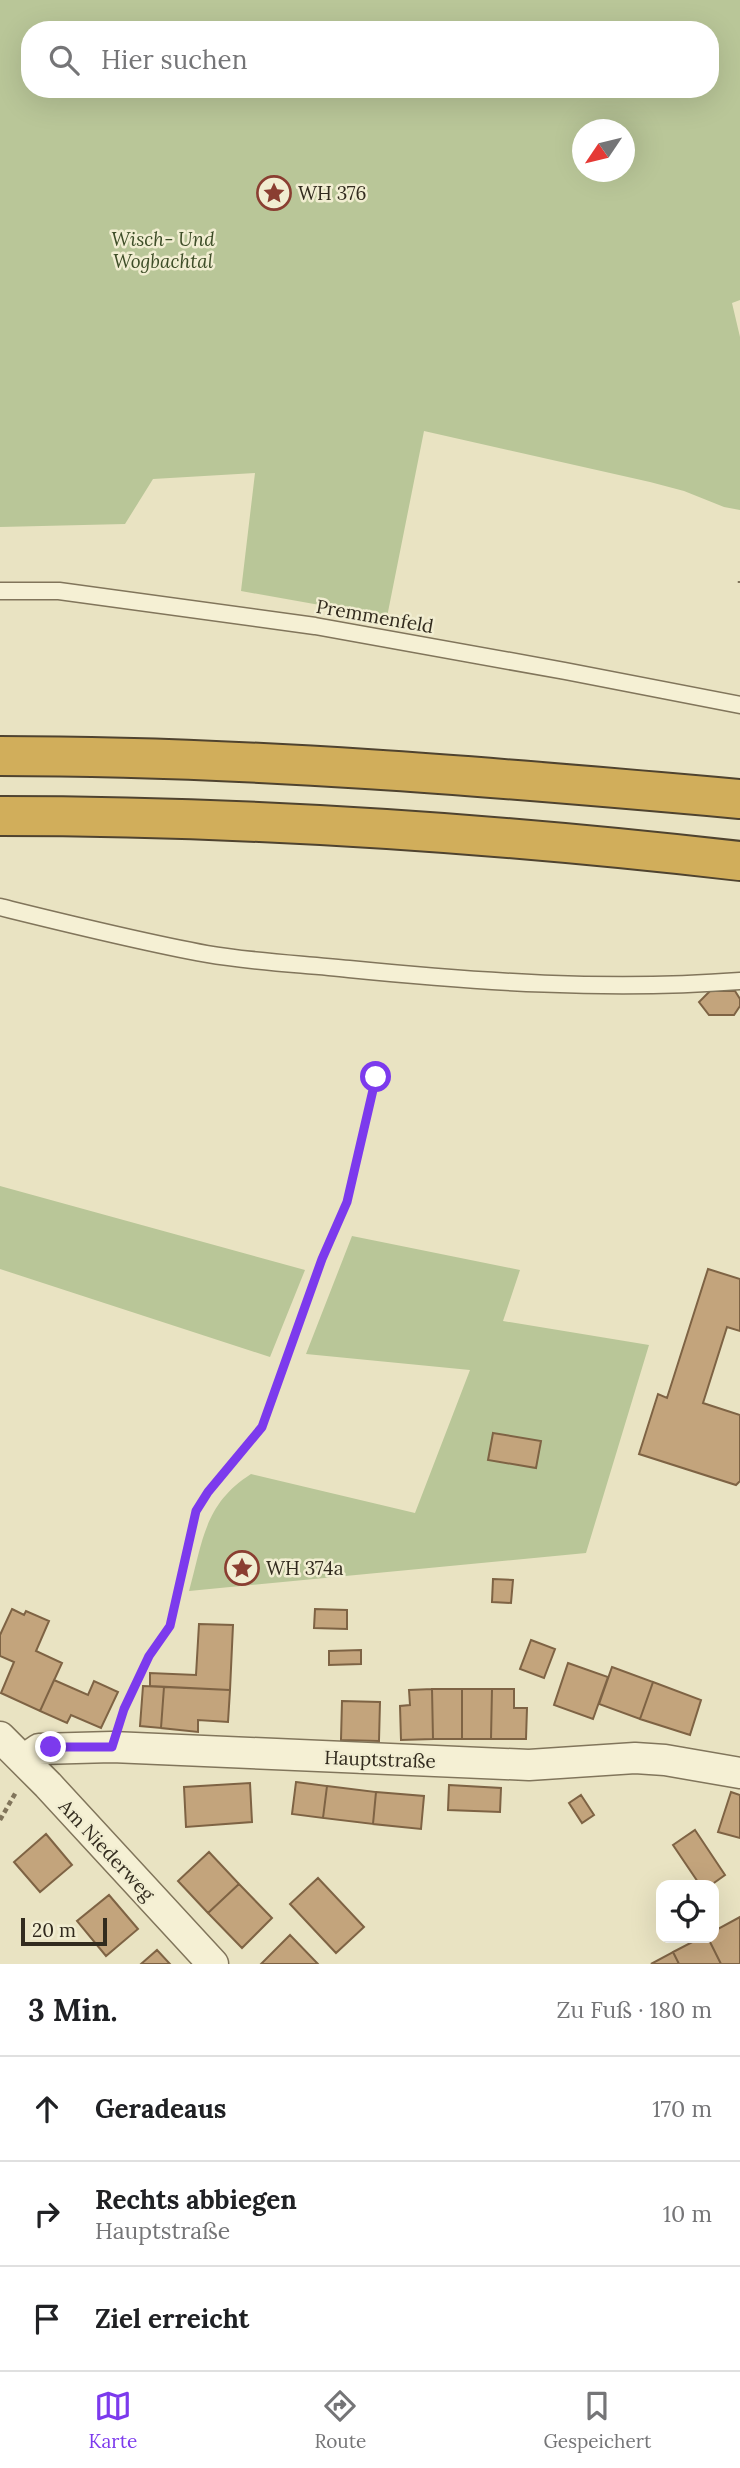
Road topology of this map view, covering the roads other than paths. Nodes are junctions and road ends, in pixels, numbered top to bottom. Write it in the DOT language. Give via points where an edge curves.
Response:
graph roads {
  1 [pos="0,591"];
  2 [pos="740,705"];
  3 [pos="0,756"];
  4 [pos="740,799"];
  5 [pos="0,816"];
  6 [pos="740,861"];
  7 [pos="0,907"];
  8 [pos="740,981"];
  9 [pos="0,1737"];
  10 [pos="23,1760"];
  11 [pos="740,1773"];
  12 [pos="212,1964"];
  1 -- 2 [label="lane, Premmenfeld" via="59,591 315,626"];
  3 -- 4 [label="highway" via="129,756 443,772"];
  5 -- 6 [label="highway" via="127,816 437,832"];
  7 -- 8 [label="lane" via="210,954 469,981 615,986"];
  9 -- 10 [label="street, Am Niederweg"];
  10 -- 11 [label="street, Hauptstraße" via="39,1749 112,1747 529,1765 635,1758"];
  10 -- 12 [label="street, Am Niederweg"];
}
